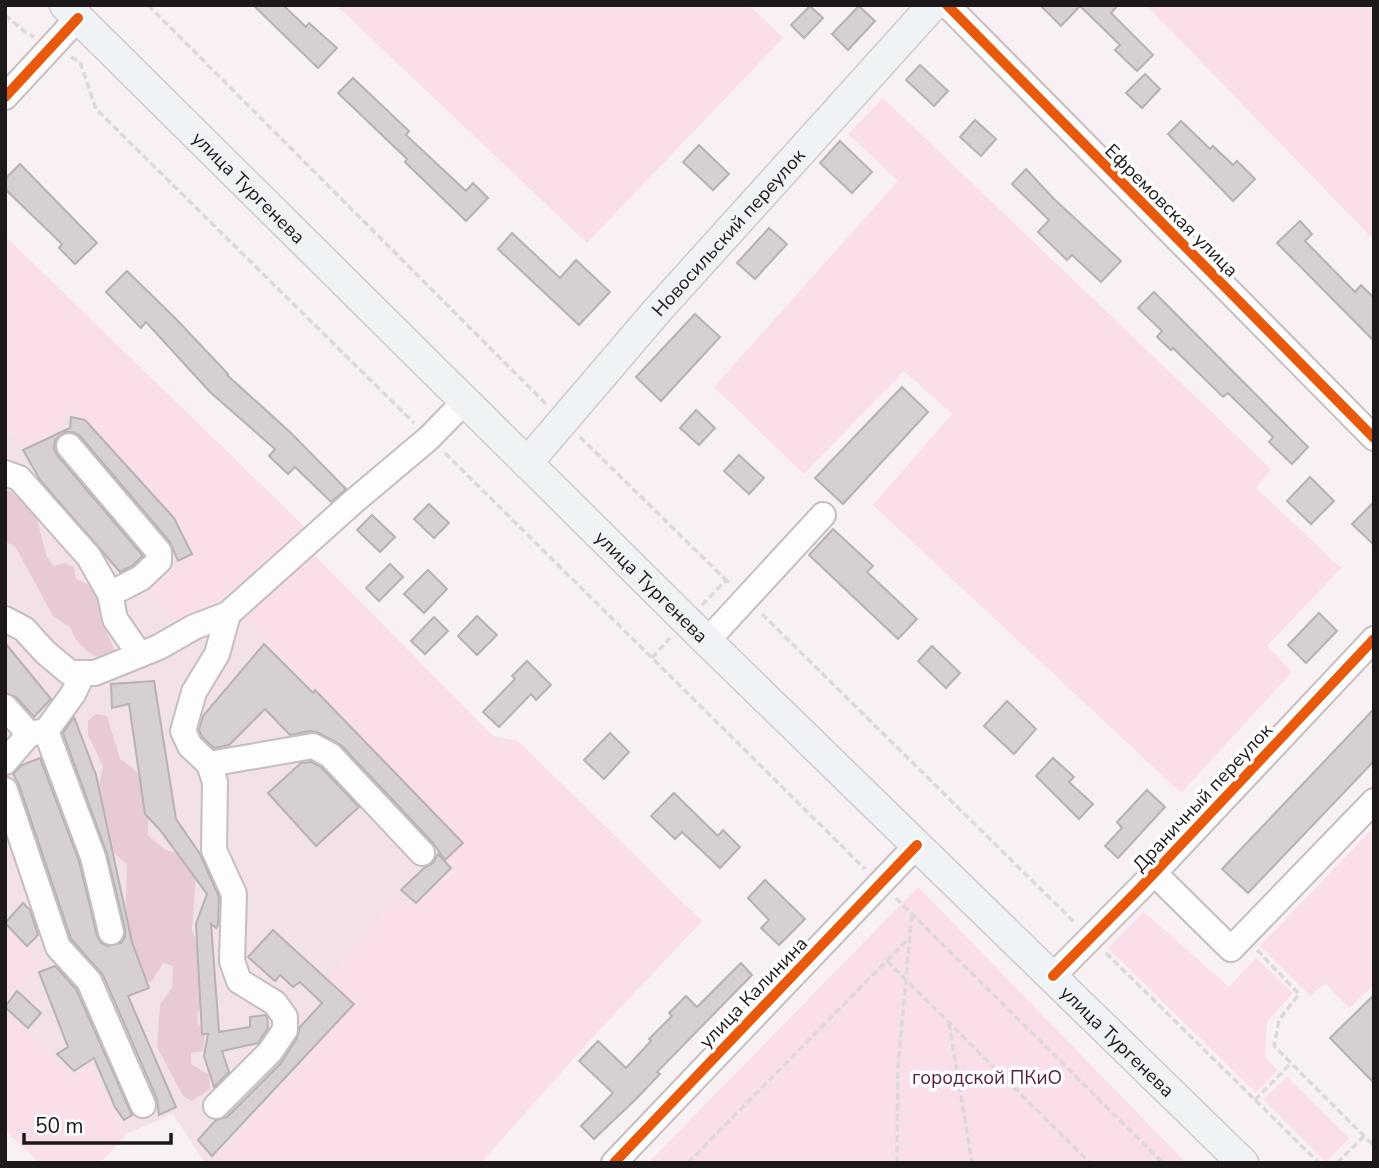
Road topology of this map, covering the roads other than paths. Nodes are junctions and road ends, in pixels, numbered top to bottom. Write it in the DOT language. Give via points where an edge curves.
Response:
graph roads {
  1 [pos="933,5"];
  2 [pos="947,5"];
  3 [pos="72,12"];
  4 [pos="5,97"];
  5 [pos="466,400"];
  6 [pos="1374,438"];
  7 [pos="69,446"];
  8 [pos="527,463"];
  9 [pos="5,473"];
  10 [pos="823,515"];
  11 [pos="110,594"];
  12 [pos="228,614"];
  13 [pos="5,619"];
  14 [pos="696,631"];
  15 [pos="1374,639"];
  16 [pos="140,655"];
  17 [pos="83,673"];
  18 [pos="5,706"];
  19 [pos="38,733"];
  20 [pos="5,762"];
  21 [pos="209,764"];
  22 [pos="5,790"];
  23 [pos="1374,801"];
  24 [pos="917,845"];
  25 [pos="422,853"];
  26 [pos="1154,873"];
  27 [pos="111,932"];
  28 [pos="1053,976"];
  29 [pos="144,1105"];
  30 [pos="216,1106"];
  31 [pos="614,1163"];
  32 [pos="1243,1163"];
  1 -- 8 [label="main road, Новосильский переулок" via="656,312"];
  2 -- 6 [label="street, Ефремовская улица"];
  3 -- 4 [label="street" via="52,47"];
  3 -- 5 [label="main road, улица Тургенева"];
  5 -- 8 [label="main road, улица Тургенева"];
  5 -- 12 [label="street" via="429,438"];
  7 -- 11 [label="street" via="159,552 159,561 141,578"];
  8 -- 14 [label="main road, улица Тургенева"];
  9 -- 11 [label="street" via="19,478 89,558"];
  10 -- 14 [label="street" via="746,599"];
  11 -- 16 [label="street" via="115,619"];
  12 -- 16 [label="street"];
  12 -- 21 [label="street" via="217,654 194,692 183,731 190,746"];
  13 -- 17 [label="street" via="24,629 70,673"];
  14 -- 24 [label="main road, улица Тургенева"];
  15 -- 26 [label="street, Драничный переулок"];
  16 -- 17 [label="street" via="95,673"];
  17 -- 19 [label="street" via="73,694"];
  18 -- 19 [label="street"];
  19 -- 20 [label="street"];
  19 -- 27 [label="street" via="93,857"];
  21 -- 25 [label="street" via="313,746 330,755"];
  21 -- 30 [label="street" via="215,782 214,850 234,894 232,961 239,981 275,1003 285,1017 285,1030 270,1052"];
  22 -- 29 [label="street" via="58,947 89,981"];
  23 -- 26 [label="street" via="1231,949"];
  24 -- 28 [label="main road, улица Тургенева"];
  24 -- 31 [label="street, улица Калинина"];
  26 -- 28 [label="street, Драничный переулок"];
  28 -- 32 [label="main road, улица Тургенева"];
}
